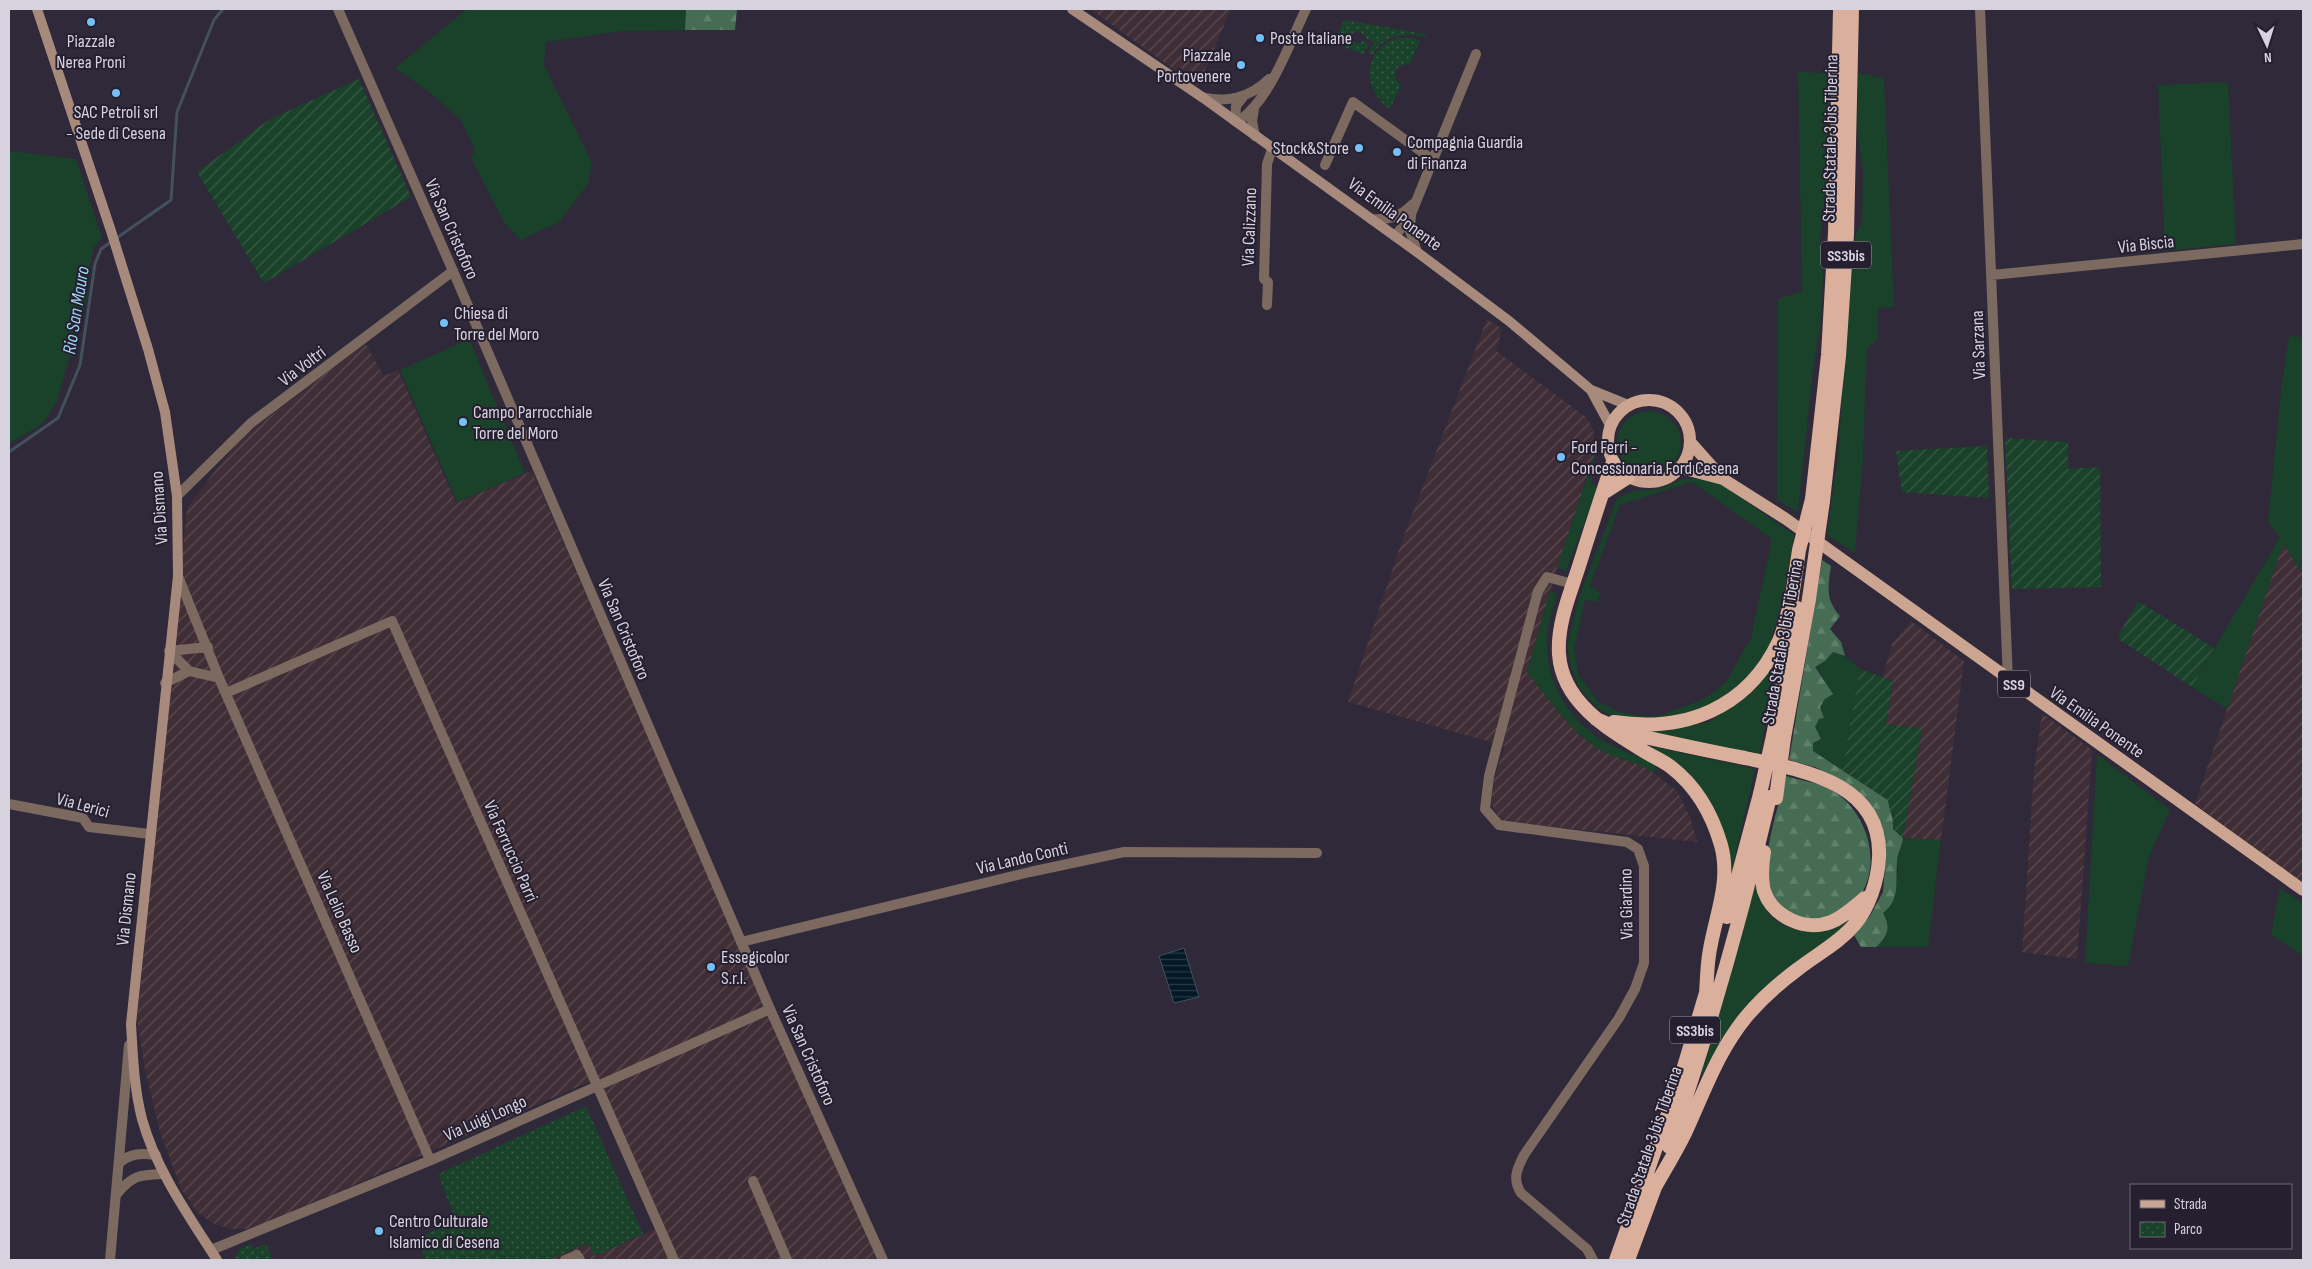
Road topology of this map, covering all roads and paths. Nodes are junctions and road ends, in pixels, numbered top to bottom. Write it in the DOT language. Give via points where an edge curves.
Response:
graph roads {
  1 [pos="36,9"];
  2 [pos="338,9"];
  3 [pos="1072,9"];
  4 [pos="1306,9"];
  5 [pos="1840,9"];
  6 [pos="1852,9"];
  7 [pos="1980,9"];
  8 [pos="1476,54"];
  9 [pos="1275,74"];
  10 [pos="1202,97"];
  11 [pos="1242,97"];
  12 [pos="1254,109"];
  13 [pos="1236,122"];
  14 [pos="1255,136"];
  15 [pos="1272,149"];
  16 [pos="1432,160"];
  17 [pos="1325,165"];
  18 [pos="1409,213"];
  19 [pos="1371,219"];
  20 [pos="1394,235"];
  21 [pos="2303,244"];
  22 [pos="1417,252"];
  23 [pos="454,271"];
  24 [pos="1992,275"];
  25 [pos="1267,305"];
  26 [pos="1590,390"];
  27 [pos="1628,405"];
  28 [pos="1610,425"];
  29 [pos="1691,443"];
  30 [pos="1613,462"];
  31 [pos="1681,468"];
  32 [pos="1628,477"];
  33 [pos="1723,479"];
  34 [pos="1602,493"];
  35 [pos="177,496"];
  36 [pos="1818,500"];
  37 [pos="178,576"];
  38 [pos="1573,584"];
  39 [pos="1800,598"];
  40 [pos="208,648"];
  41 [pos="169,651"];
  42 [pos="189,671"];
  43 [pos="219,678"];
  44 [pos="2008,680"];
  45 [pos="166,683"];
  46 [pos="226,693"];
  47 [pos="1596,719"];
  48 [pos="1769,796"];
  49 [pos="9,804"];
  50 [pos="150,834"];
  51 [pos="1317,853"];
  52 [pos="2303,890"];
  53 [pos="1872,892"];
  54 [pos="741,942"];
  55 [pos="1706,994"];
  56 [pos="770,1009"];
  57 [pos="131,1024"];
  58 [pos="596,1085"];
  59 [pos="156,1155"];
  60 [pos="430,1160"];
  61 [pos="119,1163"];
  62 [pos="163,1174"];
  63 [pos="753,1181"];
  64 [pos="1655,1187"];
  65 [pos="116,1195"];
  66 [pos="211,1250"];
  67 [pos="579,1258"];
  68 [pos="110,1260"];
  69 [pos="217,1260"];
  70 [pos="565,1260"];
  71 [pos="674,1260"];
  72 [pos="787,1260"];
  73 [pos="883,1260"];
  74 [pos="1593,1260"];
  75 [pos="1616,1260"];
  76 [pos="1628,1260"];
  1 -- 35 [label="main road, Via Dismano" via="111,231 165,412"];
  2 -- 23 [label="street, Via San Cristoforo"];
  3 -- 10 [label="main road, Via Emilia Ponente"];
  4 -- 9 [label="street"];
  5 -- 36 [label="highway, Strada Statale 3 bis Tiberina / SS3bis" via="1835,233"];
  6 -- 36 [label="highway, Strada Statale 3 bis Tiberina / SS3bis" via="1847,234 1839,356"];
  7 -- 24 [label="street, Via Sarzana"];
  8 -- 16 [label="street"];
  9 -- 11 [label="street"];
  9 -- 12 [label="street"];
  10 -- 11 [label="street" via="1222,100"];
  10 -- 13 [label="main road, Via Emilia Ponente"];
  11 -- 13 [label="street" via="1236,106"];
  12 -- 13 [label="street"];
  12 -- 14 [label="street"];
  13 -- 14 [label="main road, Via Emilia Ponente"];
  14 -- 15 [label="main road, Via Emilia Ponente"];
  15 -- 19 [label="main road, Via Emilia Ponente"];
  15 -- 25 [label="street, Via Calizzano" via="1267,164 1264,279 1268,282"];
  16 -- 17 [label="street" via="1354,102"];
  16 -- 18 [label="street"];
  18 -- 19 [label="street" via="1390,219"];
  18 -- 20 [label="street"];
  18 -- 22 [label="street" via="1410,231"];
  19 -- 20 [label="main road, Via Emilia Ponente"];
  20 -- 22 [label="main road, Via Emilia Ponente"];
  21 -- 24 [label="street, Via Biscia"];
  22 -- 26 [label="main road, Via Emilia Ponente" via="1509,321"];
  23 -- 35 [label="street, Via Voltri" via="251,423"];
  23 -- 54 [label="street, Via San Cristoforo"];
  24 -- 44 [label="street, Via Sarzana"];
  26 -- 27 [label="main road, Via Emilia Ponente"];
  26 -- 28 [label="main road, Via Emilia Ponente"];
  27 -- 28 [label="main road"];
  27 -- 29 [label="main road" via="1644,399 1670,405 1685,420"];
  28 -- 30 [label="main road" via="1608,444"];
  29 -- 31 [label="main road"];
  29 -- 33 [label="main road, Via Emilia Ponente / SS9"];
  30 -- 32 [label="main road"];
  30 -- 34 [label="highway"];
  31 -- 32 [label="main road" via="1656,482 1641,482"];
  31 -- 33 [label="main road, Via Emilia Ponente / SS9"];
  32 -- 34 [label="highway"];
  33 -- 44 [label="main road, Via Emilia Ponente / SS9" via="1786,520"];
  34 -- 38 [label="highway"];
  35 -- 37 [label="main road, Via Dismano"];
  36 -- 39 [label="highway, bridge" via="1799,550"];
  37 -- 40 [label="street, Via Lelio Basso"];
  37 -- 41 [label="main road, Via Dismano"];
  38 -- 47 [label="highway" via="1561,625 1559,654 1564,679 1578,702"];
  38 -- 74 [label="street, Via Giardino" via="1547,577 1538,591 1489,776 1485,809 1499,825 1626,842 1638,849 1644,866 1644,963 1635,989 1516,1171 1515,1184 1521,1193 1587,1249"];
  39 -- 47 [label="highway" via="1763,669 1742,692 1719,708 1696,718 1670,723 1621,723"];
  39 -- 48 [label="highway, Strada Statale 3 bis Tiberina / SS3bis, bridge"];
  40 -- 41 [label="street"];
  40 -- 43 [label="street, Via Lelio Basso"];
  41 -- 42 [label="street"];
  41 -- 45 [label="main road, Via Dismano"];
  42 -- 43 [label="street"];
  42 -- 45 [label="street"];
  43 -- 46 [label="street, Via Lelio Basso"];
  44 -- 52 [label="main road, Via Emilia Ponente / SS9"];
  45 -- 50 [label="main road, Via Dismano"];
  46 -- 58 [label="street, Via Ferruccio Parri" via="392,621"];
  46 -- 60 [label="street, Via Lelio Basso"];
  47 -- 53 [label="highway" via="1649,738 1831,780 1856,798 1872,821 1880,846"];
  47 -- 55 [label="highway" via="1671,767 1696,791 1712,817 1722,848 1724,875 1722,904 1710,949"];
  48 -- 53 [label="highway" via="1762,862 1764,890 1773,907 1788,919 1807,925 1829,923 1846,914"];
  48 -- 55 [label="highway, Strada Statale 3 bis Tiberina / SS3bis"];
  48 -- 64 [label="highway, Strada Statale 3 bis Tiberina / SS3bis" via="1717,998 1693,1080"];
  49 -- 50 [label="street, Via Lerici" via="83,818 90,826"];
  50 -- 57 [label="main road, Via Dismano"];
  51 -- 54 [label="street, Via Lando Conti" via="1124,852"];
  53 -- 64 [label="highway" via="1856,922 1842,938 1772,990 1746,1017 1721,1054"];
  54 -- 56 [label="street, Via San Cristoforo"];
  55 -- 75 [label="highway, Strada Statale 3 bis Tiberina / SS3bis" via="1678,1086"];
  56 -- 58 [label="street, Via Luigi Longo"];
  56 -- 73 [label="street, Via San Cristoforo"];
  57 -- 59 [label="main road, Via Dismano" via="134,1079 142,1120"];
  57 -- 61 [label="street, Via Dismano"];
  58 -- 60 [label="street, Via Luigi Longo"];
  58 -- 71 [label="street, Via Ferruccio Parri"];
  59 -- 61 [label="street" via="134,1154"];
  59 -- 62 [label="main road, Via Dismano"];
  60 -- 66 [label="street, Via Luigi Longo"];
  61 -- 65 [label="street, Via Dismano"];
  62 -- 65 [label="street" via="140,1175 127,1182"];
  62 -- 66 [label="main road, Via Dismano"];
  63 -- 72 [label="street"];
  64 -- 76 [label="highway, Strada Statale 3 bis Tiberina / SS3bis"];
  65 -- 68 [label="street, Via Dismano"];
  66 -- 69 [label="main road, Via Dismano"];
  67 -- 70 [label="street"];
}
